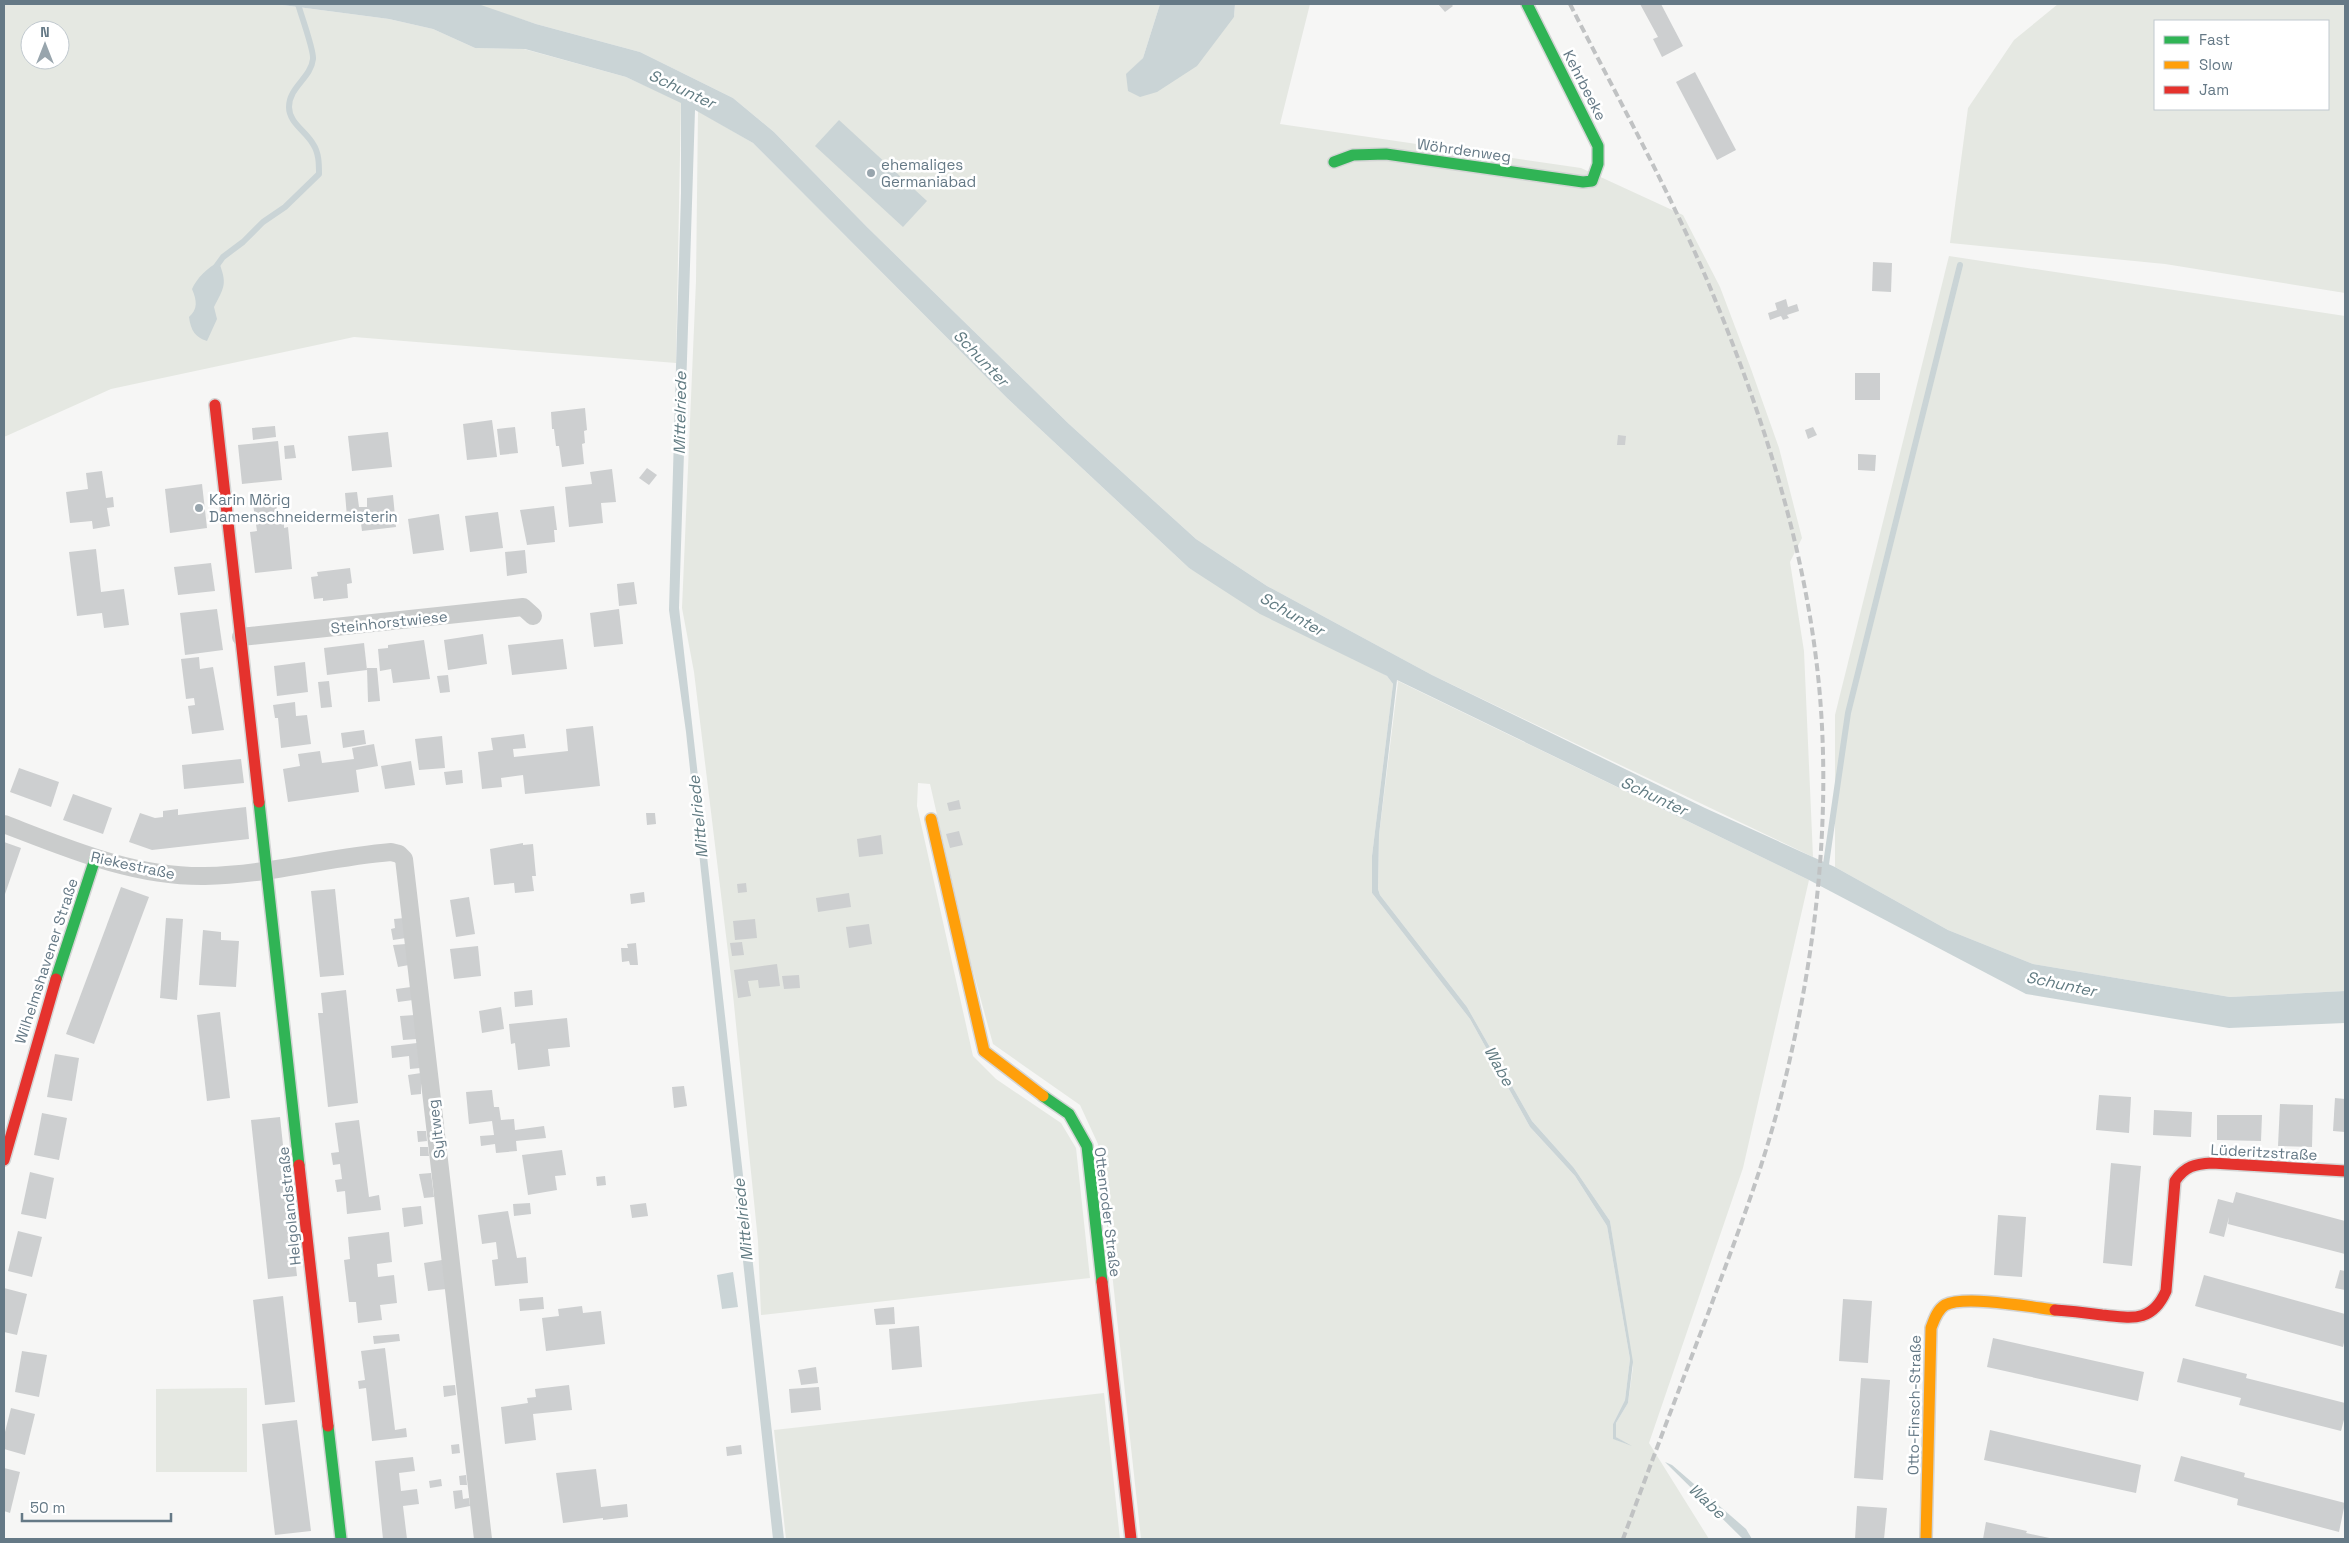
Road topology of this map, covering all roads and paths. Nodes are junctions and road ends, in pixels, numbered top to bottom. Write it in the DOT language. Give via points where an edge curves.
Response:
graph roads {
  1 [pos="1527,4"];
  2 [pos="1334,162"];
  3 [pos="1592,182"];
  4 [pos="215,406"];
  5 [pos="533,616"];
  6 [pos="241,637"];
  7 [pos="930,819"];
  8 [pos="4,824"];
  9 [pos="95,859"];
  10 [pos="267,869"];
  11 [pos="4,1160"];
  12 [pos="2345,1171"];
  13 [pos="2151,1313"];
  14 [pos="341,1539"];
  15 [pos="483,1539"];
  16 [pos="1131,1539"];
  17 [pos="1926,1539"];
  1 -- 3 [label="street, Kehrbeeke" via="1598,146 1599,165"];
  2 -- 3 [label="street, Wöhrdenweg" via="1357,153 1386,154"];
  4 -- 6 [label="street"];
  5 -- 6 [label="street, Steinhorstwiese" via="523,607"];
  6 -- 10 [label="street"];
  7 -- 16 [label="street, Ottenroder Straße" via="984,1051 1070,1114 1087,1146"];
  8 -- 9 [label="street, Riekestraße"];
  9 -- 10 [label="street, Riekestraße" via="170,875 217,876"];
  9 -- 11 [label="street, Wilhelmshavener Straße" via="40,1029"];
  10 -- 14 [label="street, Helgolandstraße"];
  10 -- 15 [label="street, Syltweg" via="391,852 404,859"];
  12 -- 13 [label="street, Lüderitzstraße" via="2212,1163 2194,1164 2182,1169 2175,1181 2166,1291 2160,1306"];
  13 -- 17 [label="street, Otto-Finsch-Straße" via="2136,1318 1968,1301 1949,1303 1936,1313 1931,1328"];
}
